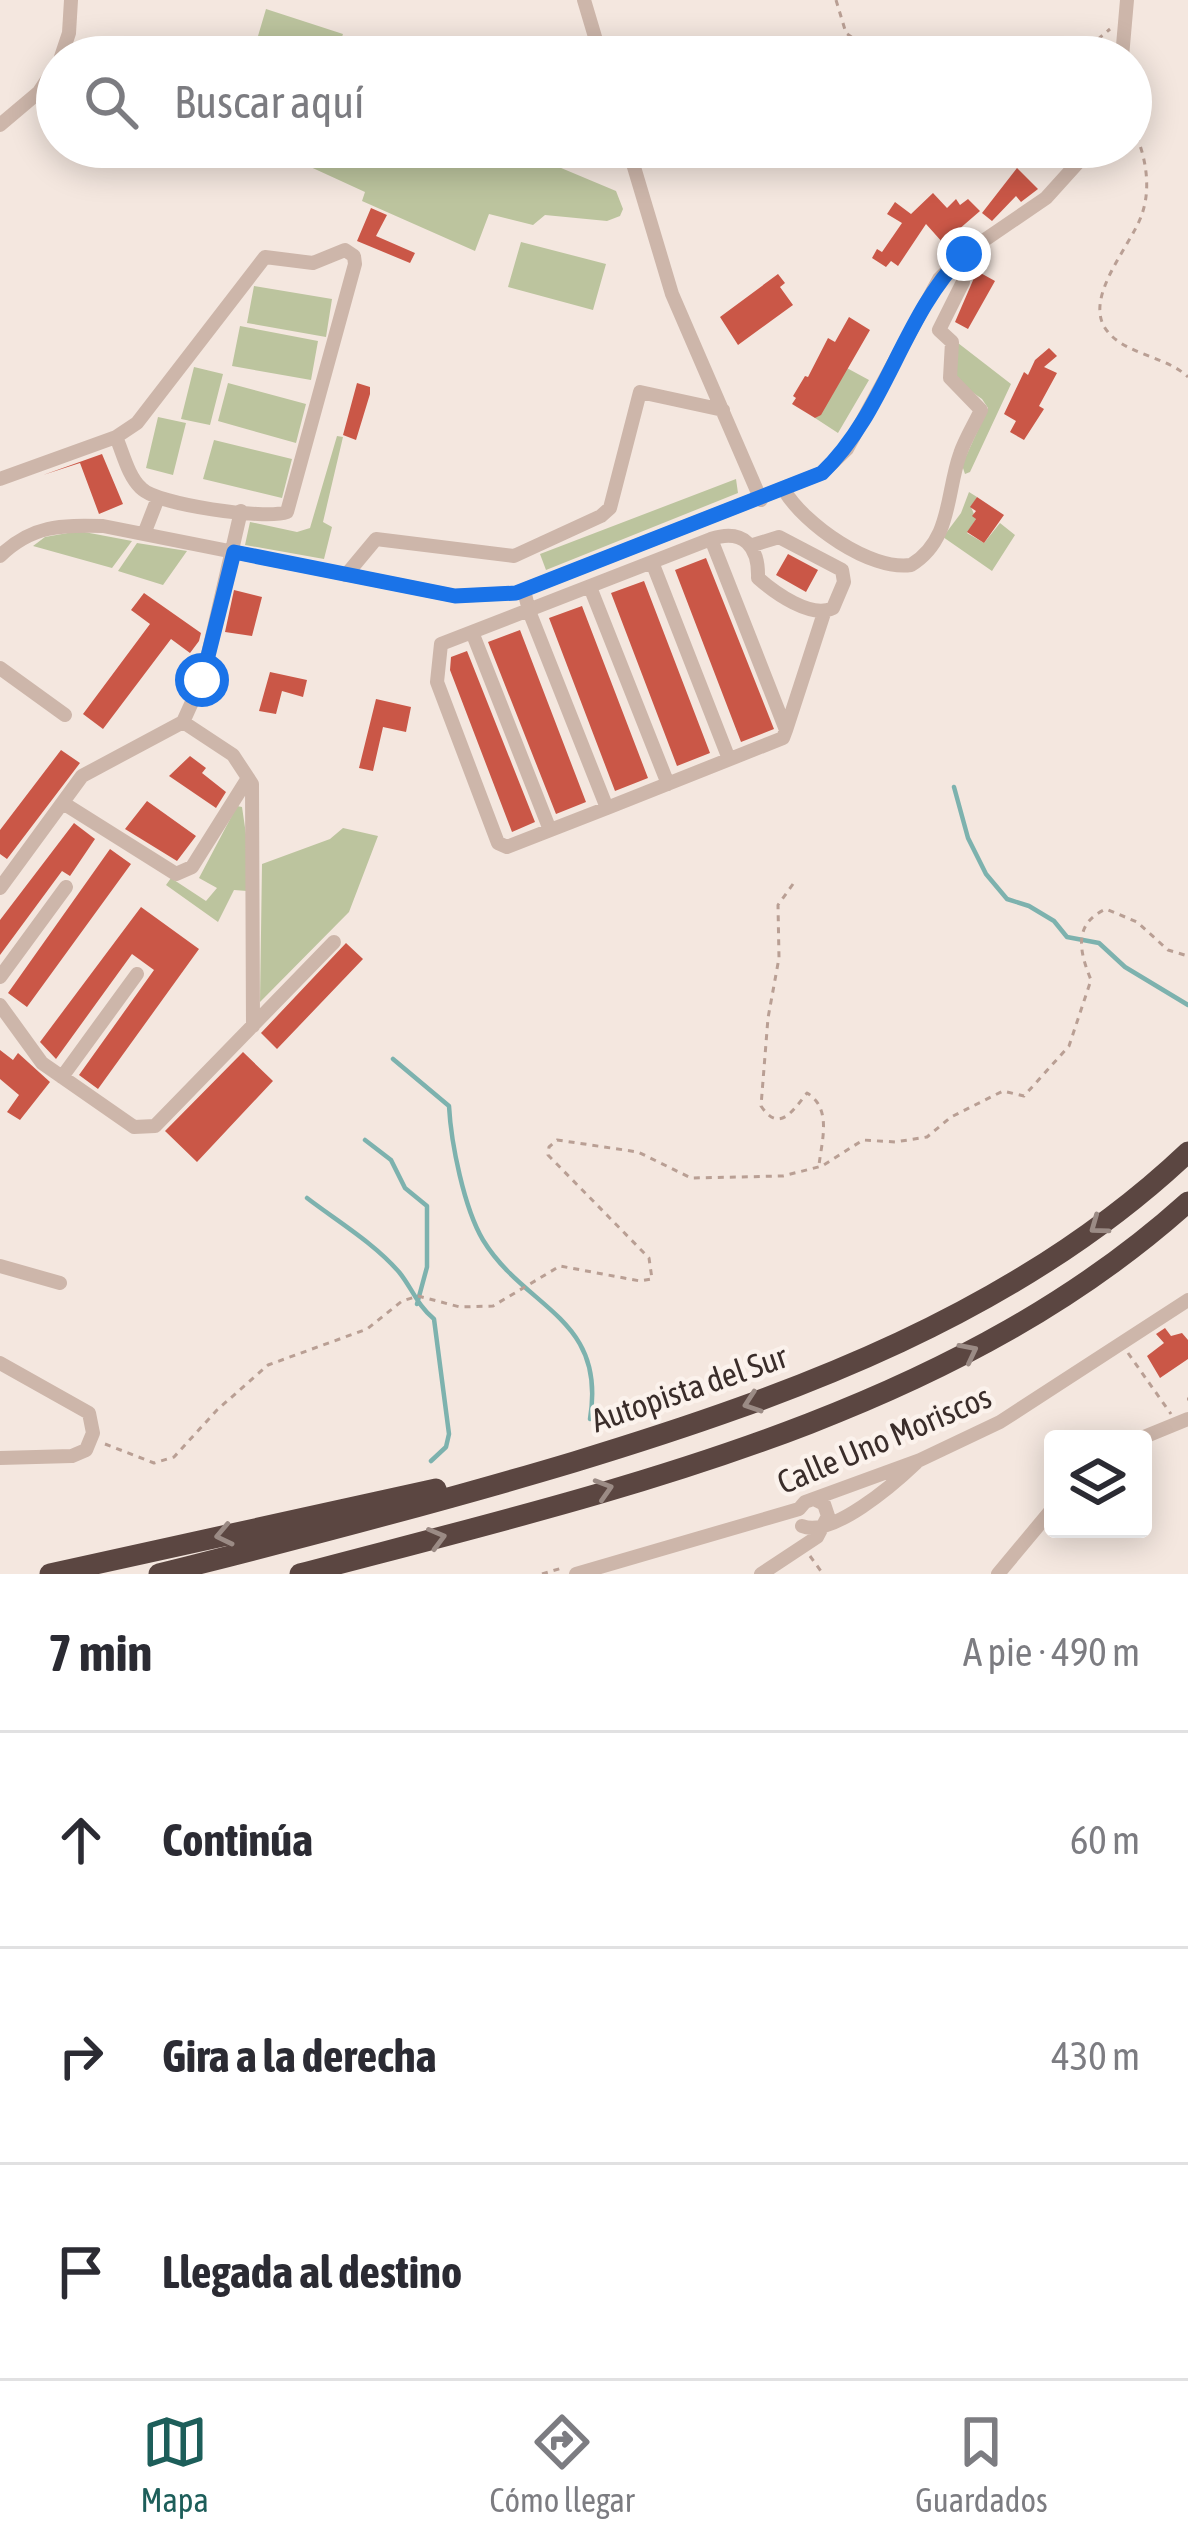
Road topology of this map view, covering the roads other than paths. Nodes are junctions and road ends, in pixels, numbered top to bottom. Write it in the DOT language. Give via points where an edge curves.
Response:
graph roads {
  1 [pos="71,0"];
  2 [pos="584,0"];
  3 [pos="1127,0"];
  4 [pos="68,36"];
  5 [pos="595,36"];
  6 [pos="1124,36"];
  7 [pos="36,95"];
  8 [pos="0,125"];
  9 [pos="634,168"];
  10 [pos="1073,168"];
  11 [pos="964,254"];
  12 [pos="723,410"];
  13 [pos="116,437"];
  14 [pos="0,479"];
  15 [pos="784,490"];
  16 [pos="158,498"];
  17 [pos="761,500"];
  18 [pos="241,512"];
  19 [pos="144,534"];
  20 [pos="712,539"];
  21 [pos="753,545"];
  22 [pos="234,552"];
  23 [pos="0,556"];
  24 [pos="652,562"];
  25 [pos="346,574"];
  26 [pos="590,587"];
  27 [pos="524,590"];
  28 [pos="529,611"];
  29 [pos="824,613"];
  30 [pos="472,632"];
  31 [pos="0,668"];
  32 [pos="65,715"];
  33 [pos="183,722"];
  34 [pos="786,730"];
  35 [pos="729,759"];
  36 [pos="248,778"];
  37 [pos="668,784"];
  38 [pos="62,803"];
  39 [pos="607,808"];
  40 [pos="550,830"];
  41 [pos="66,886"];
  42 [pos="0,888"];
  43 [pos="334,942"];
  44 [pos="137,974"];
  45 [pos="0,977"];
  46 [pos="0,1005"];
  47 [pos="253,1026"];
  48 [pos="62,1077"];
  49 [pos="1188,1152"];
  50 [pos="1188,1202"];
  51 [pos="0,1266"];
  52 [pos="60,1283"];
  53 [pos="1188,1300"];
  54 [pos="0,1363"];
  55 [pos="1180,1417"];
  56 [pos="1152,1432"];
  57 [pos="620,1448"];
  58 [pos="0,1458"];
  59 [pos="920,1460"];
  60 [pos="816,1500"];
  61 [pos="799,1509"];
  62 [pos="1044,1519"];
  63 [pos="802,1526"];
  64 [pos="822,1527"];
  65 [pos="788,1554"];
  66 [pos="571,1570"];
  67 [pos="50,1574"];
  68 [pos="159,1574"];
  69 [pos="300,1574"];
  70 [pos="761,1574"];
  71 [pos="998,1574"];
  1 -- 4 [label="street"];
  2 -- 5 [label="street"];
  3 -- 6 [label="street"];
  7 -- 8 [label="street"];
  9 -- 12 [label="street" via="672,294"];
  10 -- 11 [label="street" via="1046,198"];
  11 -- 15 [label="street" via="939,279 847,449 822,473"];
  11 -- 15 [label="street" via="963,282 939,330 952,342 950,378 981,410 958,460 946,520 926,552 911,565 881,563 793,506"];
  12 -- 17 [label="street"];
  12 -- 25 [label="street" via="640,392 610,508 554,540 514,556 376,539"];
  13 -- 14 [label="street"];
  13 -- 16 [label="street" via="142,490"];
  13 -- 18 [label="street" via="148,413 265,257 314,263 345,250 355,264 292,501 279,515"];
  15 -- 17 [label="street"];
  16 -- 18 [label="street"];
  16 -- 19 [label="street"];
  17 -- 27 [label="street"];
  18 -- 22 [label="street"];
  19 -- 22 [label="street"];
  19 -- 23 [label="street" via="57,525 37,529"];
  20 -- 21 [label="street" via="737,536"];
  20 -- 24 [label="street"];
  20 -- 34 [label="street"];
  21 -- 29 [label="street" via="758,578"];
  21 -- 29 [label="street" via="779,537 842,570 844,582"];
  22 -- 25 [label="street"];
  22 -- 33 [label="street" via="202,680"];
  24 -- 26 [label="street"];
  24 -- 35 [label="street"];
  25 -- 27 [label="street" via="455,596"];
  26 -- 28 [label="street"];
  26 -- 37 [label="street"];
  27 -- 28 [label="street"];
  28 -- 30 [label="street"];
  28 -- 39 [label="street"];
  29 -- 34 [label="street"];
  30 -- 40 [label="street"];
  30 -- 40 [label="street" via="441,644 437,682 498,844 507,848"];
  31 -- 32 [label="street"];
  33 -- 36 [label="street" via="233,755"];
  33 -- 38 [label="street" via="82,776"];
  34 -- 35 [label="street"];
  35 -- 37 [label="street"];
  36 -- 38 [label="street" via="192,867 176,874"];
  36 -- 47 [label="street"];
  37 -- 39 [label="street"];
  38 -- 42 [label="street"];
  39 -- 40 [label="street"];
  41 -- 45 [label="street"];
  43 -- 47 [label="street"];
  44 -- 48 [label="street"];
  46 -- 48 [label="street"];
  47 -- 48 [label="street" via="146,1129"];
  49 -- 57 [label="highway, Autopista del Sur, one-way" via="1055,1257 984,1300 872,1358"];
  69 -- 50 [label="highway, Autopista del Sur, one-way" via="492,1523 840,1412 1047,1306"];
  51 -- 52 [label="street"];
  53 -- 59 [label="street, Calle Uno Moriscos" via="1033,1404"];
  54 -- 58 [label="street" via="89,1413 92,1431 86,1450 72,1456"];
  55 -- 56 [label="street"];
  57 -- 67 [label="highway, one-way"];
  57 -- 68 [label="highway, Autopista del Sur"];
  59 -- 60 [label="street, Calle Uno Moriscos"];
  59 -- 64 [label="street"];
  60 -- 61 [label="street, Calle Uno Moriscos"];
  60 -- 64 [label="street" via="827,1512"];
  61 -- 63 [label="street"];
  61 -- 66 [label="street, Calle Uno Moriscos"];
  62 -- 71 [label="street"];
  63 -- 64 [label="street"];
  63 -- 65 [label="street"];
  64 -- 65 [label="street"];
  65 -- 70 [label="street"];
}
